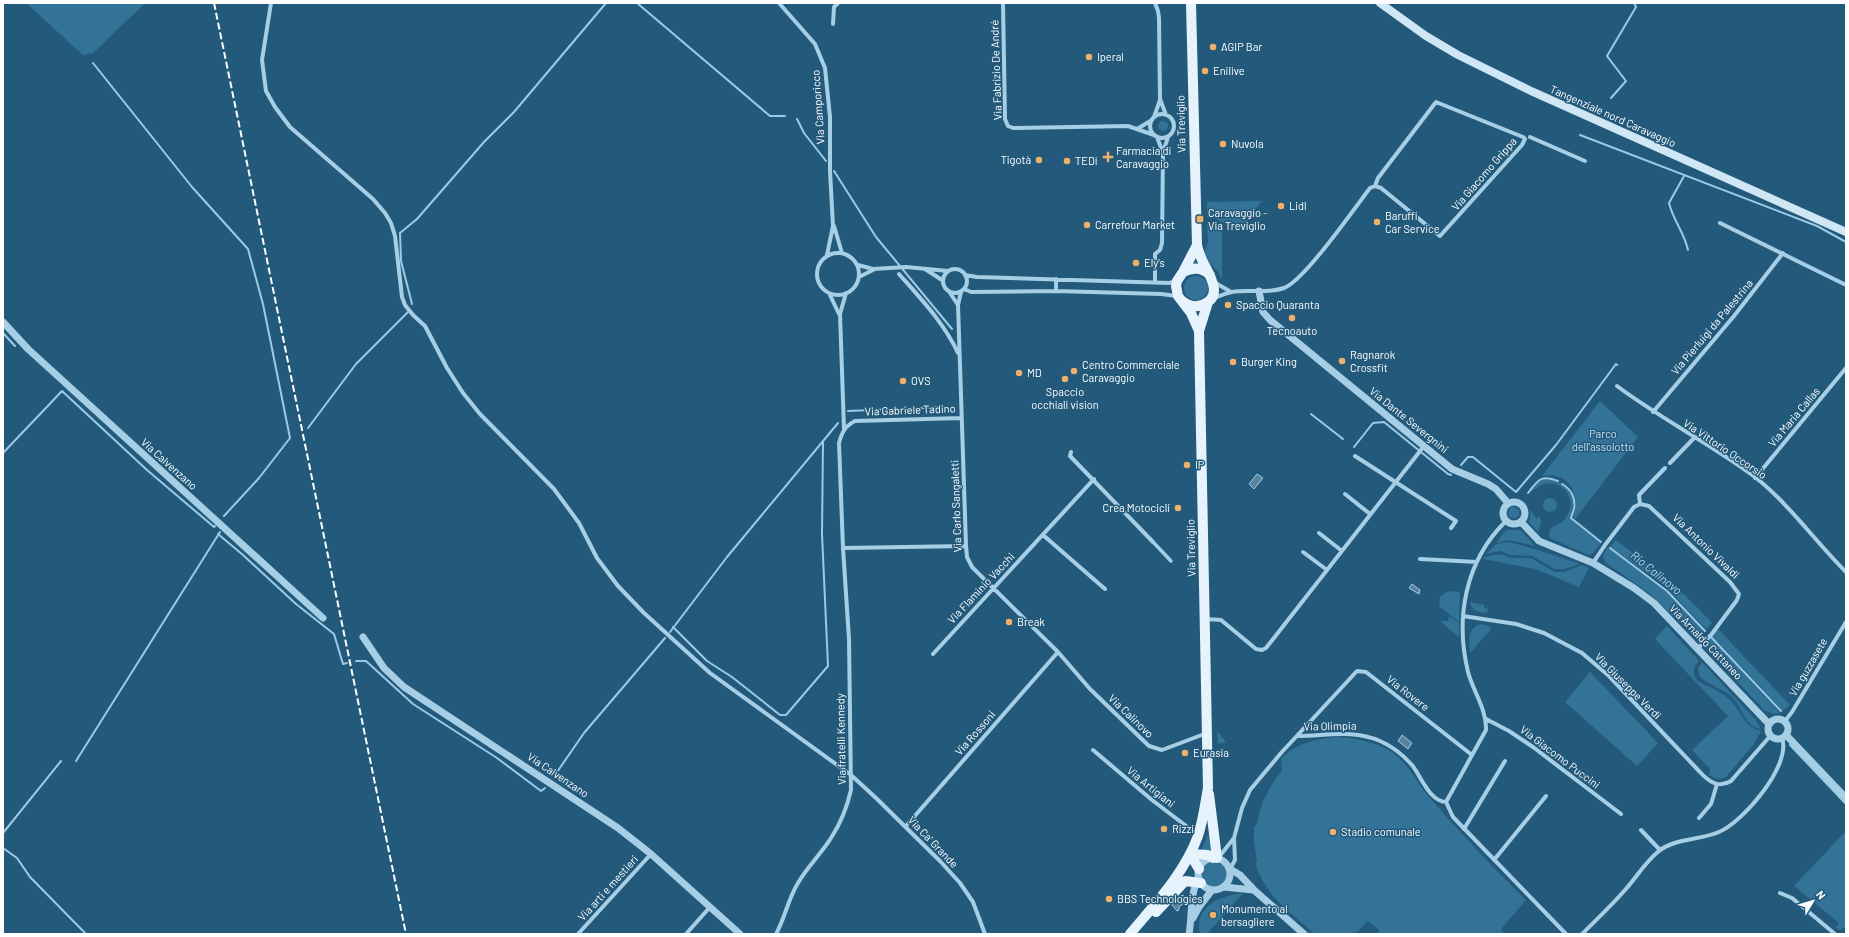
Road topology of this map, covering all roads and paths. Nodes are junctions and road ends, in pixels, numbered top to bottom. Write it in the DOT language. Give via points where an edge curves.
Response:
graph roads {
  1 [pos="271,3"];
  2 [pos="779,3"];
  3 [pos="838,3"];
  4 [pos="1003,3"];
  5 [pos="1154,3"];
  6 [pos="1191,3"];
  7 [pos="1380,3"];
  8 [pos="833,24"];
  9 [pos="1160,99"];
  10 [pos="1166,115"];
  11 [pos="1153,118"];
  12 [pos="1137,129"];
  13 [pos="1156,136"];
  14 [pos="1168,137"];
  15 [pos="1530,137"];
  16 [pos="1163,153"];
  17 [pos="1585,161"];
  18 [pos="1375,186"];
  19 [pos="1720,222"];
  20 [pos="833,226"];
  21 [pos="1846,232"];
  22 [pos="1197,245"];
  23 [pos="842,253"];
  24 [pos="1783,253"];
  25 [pos="827,255"];
  26 [pos="858,265"];
  27 [pos="922,268"];
  28 [pos="874,269"];
  29 [pos="948,271"];
  30 [pos="899,274"];
  31 [pos="965,274"];
  32 [pos="1180,276"];
  33 [pos="859,277"];
  34 [pos="1056,279"];
  35 [pos="1212,279"];
  36 [pos="942,280"];
  37 [pos="1155,282"];
  38 [pos="1846,285"];
  39 [pos="962,291"];
  40 [pos="1056,291"];
  41 [pos="1258,291"];
  42 [pos="1231,292"];
  43 [pos="829,293"];
  44 [pos="846,293"];
  45 [pos="950,293"];
  46 [pos="1180,298"];
  47 [pos="1209,300"];
  48 [pos="958,305"];
  49 [pos="840,314"];
  50 [pos="3,322"];
  51 [pos="1199,331"];
  52 [pos="959,355"];
  53 [pos="1846,368"];
  54 [pos="1617,386"];
  55 [pos="1653,412"];
  56 [pos="962,418"];
  57 [pos="844,429"];
  58 [pos="1695,437"];
  59 [pos="1421,449"];
  60 [pos="1071,452"];
  61 [pos="1355,456"];
  62 [pos="1670,463"];
  63 [pos="1665,468"];
  64 [pos="1755,478"];
  65 [pos="1094,479"];
  66 [pos="1395,483"];
  67 [pos="1345,494"];
  68 [pos="1508,503"];
  69 [pos="1640,504"];
  70 [pos="1370,514"];
  71 [pos="1506,521"];
  72 [pos="1521,522"];
  73 [pos="1451,528"];
  74 [pos="1319,533"];
  75 [pos="1043,535"];
  76 [pos="1153,542"];
  77 [pos="966,546"];
  78 [pos="843,548"];
  79 [pos="1342,551"];
  80 [pos="1303,552"];
  81 [pos="1420,559"];
  82 [pos="1171,561"];
  83 [pos="1477,562"];
  84 [pos="1594,563"];
  85 [pos="1327,570"];
  86 [pos="1846,572"];
  87 [pos="994,589"];
  88 [pos="1105,589"];
  89 [pos="1463,616"];
  90 [pos="323,618"];
  91 [pos="1205,618"];
  92 [pos="1846,622"];
  93 [pos="363,637"];
  94 [pos="1698,648"];
  95 [pos="1058,652"];
  96 [pos="933,654"];
  97 [pos="1486,719"];
  98 [pos="1785,721"];
  99 [pos="1769,724"];
  100 [pos="1207,733"];
  101 [pos="1771,735"];
  102 [pos="1297,736"];
  103 [pos="1784,736"];
  104 [pos="1093,750"];
  105 [pos="1472,755"];
  106 [pos="1505,761"];
  107 [pos="850,775"];
  108 [pos="1717,784"];
  109 [pos="1208,788"];
  110 [pos="1546,796"];
  111 [pos="1846,798"];
  112 [pos="1446,802"];
  113 [pos="1620,814"];
  114 [pos="1699,818"];
  115 [pos="906,826"];
  116 [pos="1464,829"];
  117 [pos="1641,830"];
  118 [pos="1198,836"];
  119 [pos="1234,838"];
  120 [pos="1660,850"];
  121 [pos="651,854"];
  122 [pos="1190,854"];
  123 [pos="1215,858"];
  124 [pos="1494,860"];
  125 [pos="1230,869"];
  126 [pos="1197,880"];
  127 [pos="1224,887"];
  128 [pos="1212,890"];
  129 [pos="1253,890"];
  130 [pos="1780,893"];
  131 [pos="710,907"];
  132 [pos="1192,920"];
  133 [pos="578,934"];
  134 [pos="686,934"];
  135 [pos="740,934"];
  136 [pos="776,934"];
  137 [pos="985,934"];
  138 [pos="1130,934"];
  139 [pos="1135,934"];
  140 [pos="1189,934"];
  141 [pos="1304,934"];
  142 [pos="1566,934"];
  143 [pos="1582,934"];
  144 [pos="1835,934"];
  1 -- 107 [label="street, Via Ca' Grande" via="262,60 266,91 290,127 373,199 385,213 395,236 405,305 425,326 463,393 480,414 554,489 580,523 597,558 607,572 644,612 710,673"];
  2 -- 20 [label="street, Via Camporicco" via="815,44 825,68 830,117"];
  3 -- 8 [label="street" via="834,7"];
  4 -- 12 [label="street, Via Fabrizio De André" via="1005,119 1008,126 1128,126"];
  5 -- 9 [label="street, Via Treviglio" via="1159,18"];
  6 -- 22 [label="main road, Via Treviglio"];
  7 -- 21 [label="main road, Tangenziale nord Caravaggio" via="1458,55 1531,91"];
  9 -- 10 [label="street"];
  9 -- 11 [label="street"];
  10 -- 11 [label="street" via="1161,114"];
  10 -- 14 [label="street" via="1174,126"];
  11 -- 12 [label="street"];
  11 -- 13 [label="street" via="1151,129"];
  12 -- 13 [label="street, Via Fabrizio De André"];
  13 -- 14 [label="street"];
  13 -- 16 [label="street"];
  14 -- 16 [label="street"];
  15 -- 17 [label="street, Via Giacomo Grippa"];
  16 -- 37 [label="street" via="1162,243 1160,250 1155,254"];
  18 -- 18 [label="street, Via Giacomo Grippa" via="1378,178 1436,102 1523,136 1525,139 1440,236 1381,188"];
  18 -- 41 [label="street, Via Giacomo Grippa" via="1370,188 1294,282 1285,288"];
  19 -- 24 [label="street"];
  20 -- 23 [label="street, Via Camporicco"];
  20 -- 25 [label="street, Via Camporicco"];
  22 -- 32 [label="main road"];
  22 -- 35 [label="main road"];
  23 -- 25 [label="street"];
  23 -- 26 [label="street" via="852,257"];
  24 -- 38 [label="street"];
  24 -- 55 [label="street, Via Pierluigi da Palestrina"];
  25 -- 43 [label="street" via="820,263 817,274 820,285"];
  26 -- 28 [label="street"];
  26 -- 33 [label="street"];
  27 -- 28 [label="street"];
  27 -- 29 [label="street"];
  27 -- 36 [label="street"];
  28 -- 33 [label="street"];
  29 -- 31 [label="street" via="956,269"];
  29 -- 36 [label="street"];
  30 -- 52 [label="street" via="940,322 951,337"];
  31 -- 34 [label="street" via="977,277"];
  31 -- 39 [label="street" via="967,281"];
  32 -- 35 [label="main road" via="1195,268 1202,269"];
  32 -- 37 [label="street"];
  32 -- 46 [label="main road" via="1177,291"];
  33 -- 44 [label="street" via="855,287"];
  34 -- 37 [label="street"];
  34 -- 40 [label="street"];
  35 -- 42 [label="street"];
  35 -- 47 [label="main road" via="1214,290"];
  36 -- 45 [label="street" via="944,288"];
  39 -- 40 [label="street"];
  39 -- 45 [label="street"];
  39 -- 48 [label="street, Via Gabriele Tadino"];
  40 -- 46 [label="street" via="1161,294"];
  41 -- 42 [label="street, Via Giacomo Grippa"];
  41 -- 59 [label="street, Via Dante Severgnini" via="1265,315 1388,418"];
  42 -- 47 [label="street, Via Giacomo Grippa"];
  43 -- 44 [label="street"];
  43 -- 49 [label="street"];
  44 -- 49 [label="street"];
  45 -- 48 [label="street"];
  46 -- 47 [label="main road" via="1191,306"];
  46 -- 51 [label="main road"];
  47 -- 51 [label="main road"];
  48 -- 52 [label="street, Via Gabriele Tadino"];
  49 -- 57 [label="street"];
  50 -- 90 [label="street, Via Calvenzano" via="28,349"];
  51 -- 91 [label="main road, Via Treviglio"];
  52 -- 56 [label="street, Via Gabriele Tadino"];
  53 -- 64 [label="street, Via Maria Callas"];
  54 -- 55 [label="street, Via Vittorio Occorsio"];
  55 -- 58 [label="street, Via Vittorio Occorsio"];
  56 -- 57 [label="street, Via Gabriele Tadino" via="855,421"];
  56 -- 77 [label="street, Via Carlo Sangaletti"];
  57 -- 78 [label="street" via="839,443"];
  58 -- 62 [label="street"];
  58 -- 64 [label="street, Via Vittorio Occorsio"];
  59 -- 66 [label="street"];
  59 -- 68 [label="street, Via Dante Severgnini" via="1452,469 1492,486"];
  60 -- 65 [label="street" via="1070,456"];
  61 -- 66 [label="street"];
  63 -- 69 [label="street" via="1639,495"];
  64 -- 86 [label="street, Via Vittorio Occorsio" via="1790,511"];
  65 -- 75 [label="street, Via Flaminio Vacchi"];
  65 -- 76 [label="street"];
  66 -- 70 [label="street"];
  66 -- 73 [label="street" via="1456,521"];
  67 -- 70 [label="street"];
  68 -- 71 [label="street" via="1503,511"];
  68 -- 72 [label="street" via="1515,502 1524,508 1525,516"];
  69 -- 84 [label="street" via="1634,507"];
  69 -- 94 [label="street, Via Antonio Vivaldi" via="1650,506 1738,591 1737,600"];
  70 -- 79 [label="street"];
  71 -- 72 [label="street" via="1511,524"];
  71 -- 83 [label="street"];
  72 -- 84 [label="street, Via Arnaldo Cattaneo" via="1539,541"];
  74 -- 79 [label="street"];
  75 -- 87 [label="street, Via Flaminio Vacchi"];
  75 -- 88 [label="street"];
  76 -- 82 [label="street"];
  77 -- 78 [label="street"];
  77 -- 87 [label="street, Via Carlo Sangaletti" via="967,557 972,567"];
  78 -- 107 [label="street, Via fratelli Kennedy" via="849,639"];
  79 -- 85 [label="street"];
  80 -- 85 [label="street"];
  81 -- 83 [label="street"];
  83 -- 89 [label="street" via="1464,596"];
  84 -- 94 [label="street, Via Arnaldo Cattaneo" via="1654,603"];
  85 -- 91 [label="street" via="1264,649 1256,649 1221,620"];
  87 -- 95 [label="street, Via Carlo Sangaletti"];
  87 -- 96 [label="street, Via Flaminio Vacchi"];
  89 -- 97 [label="street" via="1468,671"];
  89 -- 108 [label="street, Via Giuseppe Verdi" via="1516,624 1544,633 1582,653 1609,676 1707,780"];
  91 -- 100 [label="main road, Via Treviglio"];
  92 -- 98 [label="street, Via guzzasete"];
  93 -- 121 [label="street, Via Calvenzano" via="384,668 404,686 618,828"];
  94 -- 99 [label="street, Via Arnaldo Cattaneo"];
  95 -- 100 [label="street, Via Calinovo" via="1090,689 1153,748 1162,750"];
  95 -- 115 [label="street, Via Rossoni"];
  97 -- 105 [label="street" via="1486,730"];
  97 -- 113 [label="street, Via Giacomo Puccini" via="1533,747"];
  98 -- 99 [label="street" via="1776,719"];
  98 -- 103 [label="street" via="1788,729"];
  99 -- 101 [label="street" via="1768,730"];
  100 -- 109 [label="main road, Via Treviglio"];
  101 -- 103 [label="street" via="1775,738"];
  101 -- 108 [label="street" via="1734,778 1728,783"];
  102 -- 105 [label="street, Via Rovere" via="1354,673 1363,670"];
  102 -- 112 [label="street, Via Olimpia" via="1354,733 1381,741 1413,766 1436,799"];
  102 -- 119 [label="street, Via Olimpia" via="1250,790"];
  103 -- 111 [label="street"];
  103 -- 120 [label="street" via="1780,761 1772,778 1762,795 1739,819 1714,834 1676,843"];
  104 -- 118 [label="street, Via Artigiani"];
  105 -- 112 [label="street"];
  106 -- 116 [label="street"];
  107 -- 115 [label="street, Via Ca' Grande"];
  107 -- 136 [label="street, Via fratelli Kennedy" via="851,790 840,823 797,884"];
  108 -- 114 [label="street" via="1711,804"];
  109 -- 118 [label="main road"];
  109 -- 123 [label="main road"];
  110 -- 124 [label="street"];
  112 -- 116 [label="street, Via Olimpia" via="1453,817"];
  115 -- 137 [label="street, Via Ca' Grande" via="960,883 972,902"];
  116 -- 124 [label="street, Via Olimpia"];
  117 -- 120 [label="street"];
  118 -- 122 [label="main road"];
  119 -- 123 [label="street, Via Olimpia"];
  119 -- 125 [label="street, Via Olimpia" via="1235,860"];
  120 -- 143 [label="street" via="1612,905"];
  121 -- 131 [label="street, Via Calvenzano"];
  121 -- 133 [label="street, Via arti e mestieri"];
  122 -- 123 [label="main road"];
  122 -- 126 [label="main road"];
  122 -- 138 [label="main road" via="1173,881"];
  123 -- 125 [label="street" via="1223,860"];
  123 -- 126 [label="street" via="1206,861"];
  124 -- 142 [label="street, Via Olimpia"];
  125 -- 127 [label="street" via="1230,878"];
  125 -- 129 [label="street" via="1240,875"];
  126 -- 128 [label="street"];
  126 -- 132 [label="street"];
  126 -- 139 [label="main road" via="1183,882"];
  127 -- 128 [label="street"];
  127 -- 129 [label="street"];
  128 -- 132 [label="street"];
  129 -- 141 [label="street"];
  130 -- 144 [label="street" via="1792,898"];
  131 -- 134 [label="street"];
  131 -- 135 [label="street, Via Calvenzano"];
  132 -- 140 [label="street"];
}
